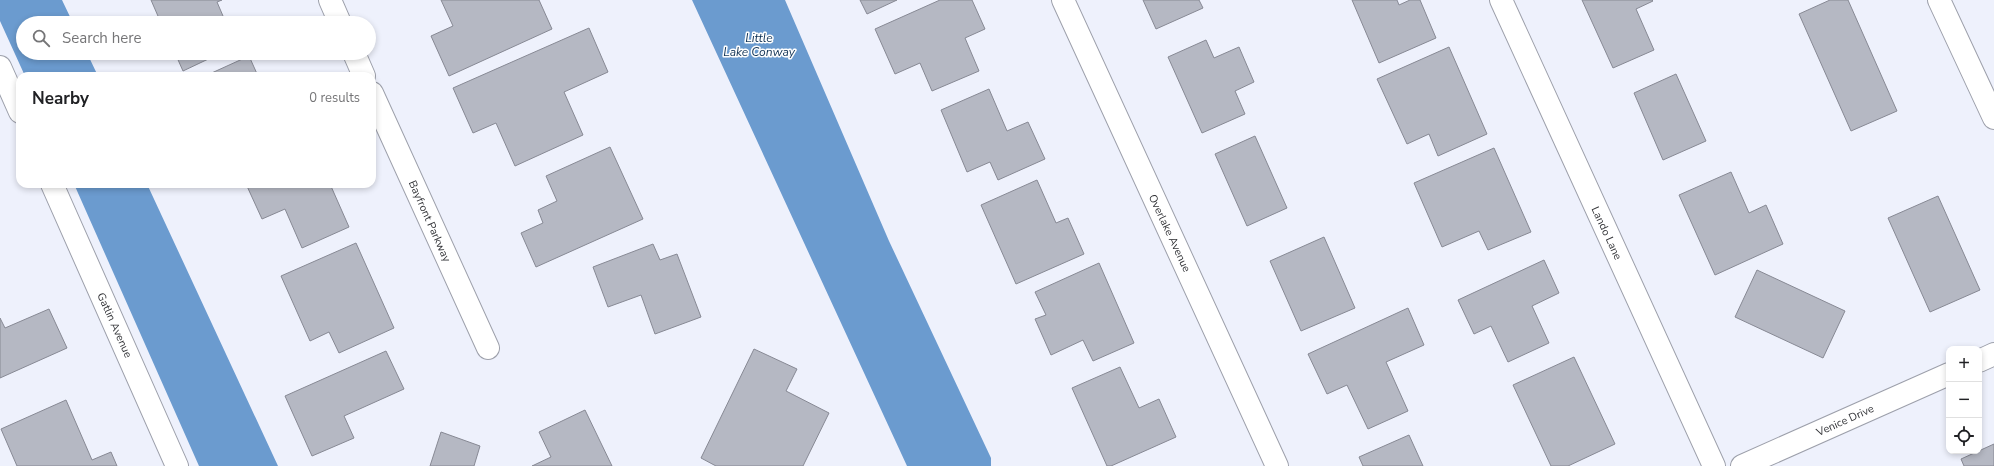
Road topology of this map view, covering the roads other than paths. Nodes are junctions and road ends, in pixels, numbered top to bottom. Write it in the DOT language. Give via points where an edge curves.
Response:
graph roads {
  1 [pos="330,0"];
  2 [pos="1063,0"];
  3 [pos="1501,0"];
  4 [pos="1940,0"];
  5 [pos="337,16"];
  6 [pos="357,60"];
  7 [pos="0,67"];
  8 [pos="362,72"];
  9 [pos="376,102"];
  10 [pos="16,103"];
  11 [pos="1994,118"];
  12 [pos="54,188"];
  13 [pos="488,348"];
  14 [pos="1994,354"];
  15 [pos="1982,360"];
  16 [pos="1946,375"];
  17 [pos="177,466"];
  18 [pos="1277,466"];
  19 [pos="1714,466"];
  20 [pos="1742,466"];
  1 -- 5 [label="street"];
  2 -- 18 [label="street, Overlake Avenue"];
  3 -- 19 [label="street, Lando Lane"];
  4 -- 11 [label="street"];
  6 -- 8 [label="street"];
  7 -- 10 [label="street"];
  9 -- 13 [label="street, Bayfront Parkway"];
  12 -- 17 [label="street, Gatlin Avenue"];
  14 -- 15 [label="street"];
  16 -- 20 [label="street, Venice Drive"];
}
